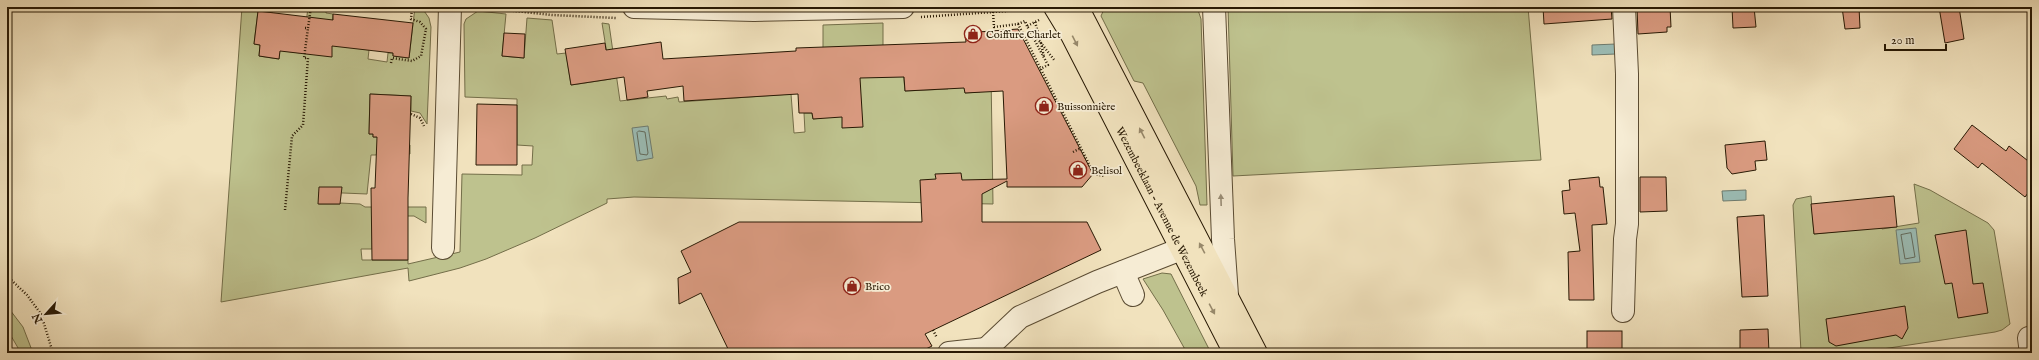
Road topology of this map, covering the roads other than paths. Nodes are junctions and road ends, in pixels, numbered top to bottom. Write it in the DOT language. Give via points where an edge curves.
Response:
graph roads {
  1 [pos="450,7"];
  2 [pos="634,7"];
  3 [pos="902,7"];
  4 [pos="1077,7"];
  5 [pos="1214,7"];
  6 [pos="1624,7"];
  7 [pos="1049,12"];
  8 [pos="443,248"];
  9 [pos="1181,249"];
  10 [pos="1123,272"];
  11 [pos="1133,295"];
  12 [pos="1227,295"];
  13 [pos="1623,311"];
  14 [pos="993,349"];
  15 [pos="949,353"];
  16 [pos="1235,353"];
  17 [pos="1256,353"];
  1 -- 8 [label="street"];
  2 -- 3 [label="street" via="754,10"];
  12 -- 4 [label="main road, Wezembeeklaan - Avenue de Wezembeek, one-way"];
  12 -- 5 [label="street, one-way"];
  6 -- 13 [label="street" via="1628,224 1625,239"];
  7 -- 9 [label="main road, Wezembeeklaan - Avenue de Wezembeek, one-way" via="1072,35"];
  9 -- 10 [label="street"];
  9 -- 16 [label="main road, Wezembeeklaan - Avenue de Wezembeek, one-way"];
  10 -- 11 [label="street"];
  10 -- 14 [label="street" via="1020,318"];
  12 -- 17 [label="main road, Wezembeeklaan - Avenue de Wezembeek"];
  14 -- 15 [label="street"];
}
